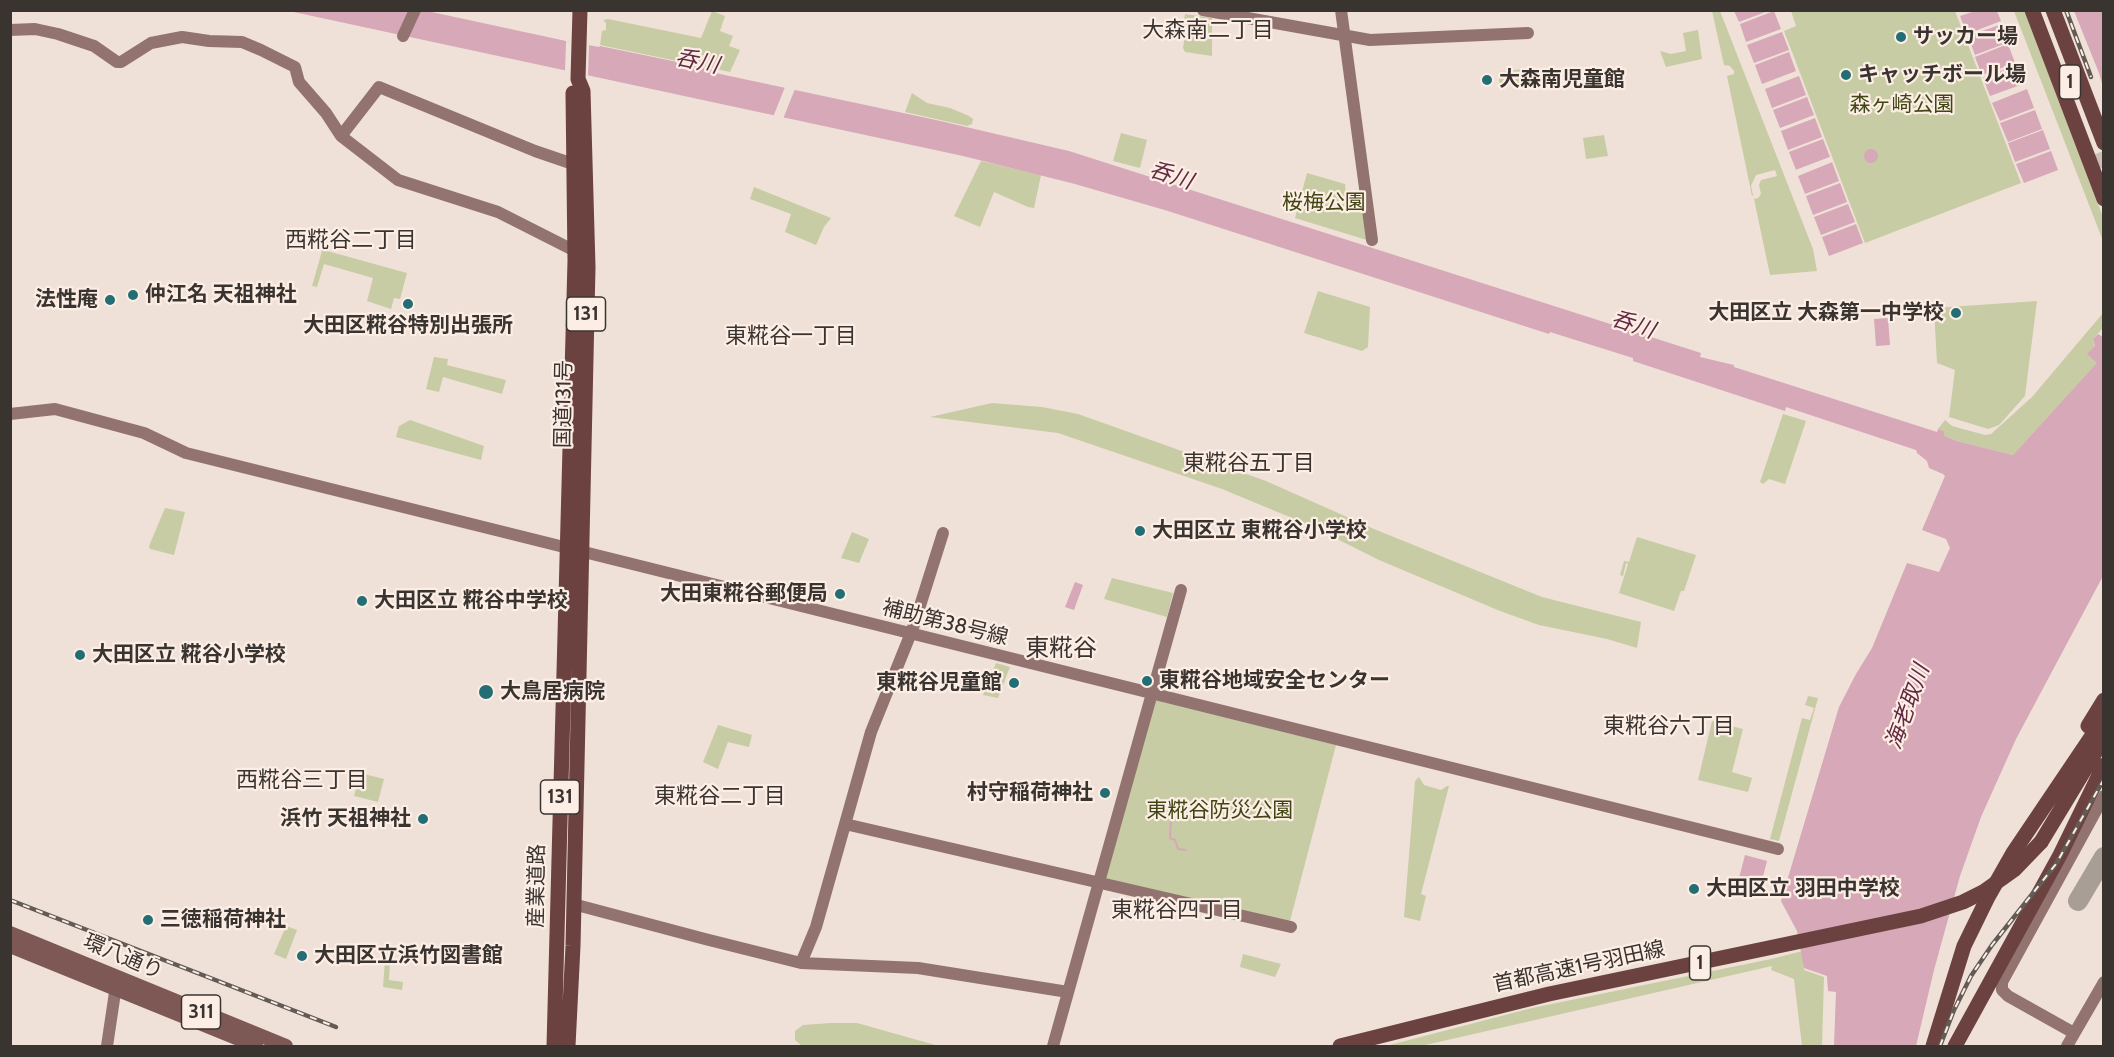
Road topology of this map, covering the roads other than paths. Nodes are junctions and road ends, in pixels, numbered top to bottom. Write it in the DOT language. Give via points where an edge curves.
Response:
graph roads {
  1 [pos="414,10"];
  2 [pos="580,10"];
  3 [pos="1203,10"];
  4 [pos="1341,10"];
  5 [pos="2032,10"];
  6 [pos="2043,10"];
  7 [pos="2053,10"];
  8 [pos="10,30"];
  9 [pos="1528,33"];
  10 [pos="1344,35"];
  11 [pos="403,36"];
  12 [pos="578,76"];
  13 [pos="341,135"];
  14 [pos="2100,148"];
  15 [pos="573,164"];
  16 [pos="2103,199"];
  17 [pos="1372,240"];
  18 [pos="576,251"];
  19 [pos="10,414"];
  20 [pos="943,533"];
  21 [pos="566,547"];
  22 [pos="582,551"];
  23 [pos="1181,590"];
  24 [pos="911,634"];
  25 [pos="1152,693"];
  26 [pos="2103,707"];
  27 [pos="2103,738"];
  28 [pos="2103,757"];
  29 [pos="2103,765"];
  30 [pos="2103,796"];
  31 [pos="845,824"];
  32 [pos="2044,845"];
  33 [pos="1778,849"];
  34 [pos="1098,883"];
  35 [pos="573,904"];
  36 [pos="1290,927"];
  37 [pos="10,933"];
  38 [pos="10,946"];
  39 [pos="801,963"];
  40 [pos="2103,982"];
  41 [pos="116,983"];
  42 [pos="1068,992"];
  43 [pos="2074,1033"];
  44 [pos="107,1047"];
  45 [pos="256,1047"];
  46 [pos="286,1047"];
  47 [pos="554,1047"];
  48 [pos="568,1047"];
  49 [pos="1053,1047"];
  50 [pos="1340,1047"];
  51 [pos="1379,1047"];
  52 [pos="1933,1047"];
  53 [pos="1954,1047"];
  54 [pos="2067,1047"];
  1 -- 11 [label="street"];
  2 -- 12 [label="highway, 国道131号 / 131"];
  3 -- 10 [label="street"];
  4 -- 10 [label="street"];
  5 -- 16 [label="highway"];
  6 -- 14 [label="highway, 1"];
  7 -- 14 [label="highway, 1"];
  8 -- 13 [label="street" via="35,29 58,34 94,46 117,62 151,44 182,37 242,42 295,67 299,82"];
  9 -- 10 [label="street" via="1370,40"];
  10 -- 17 [label="street"];
  12 -- 15 [label="highway, 国道131号 / 131" via="573,91"];
  12 -- 22 [label="highway, 国道131号 / 131" via="583,91 588,267"];
  13 -- 15 [label="street" via="379,87"];
  13 -- 18 [label="street" via="398,180 498,212"];
  15 -- 18 [label="highway, 国道131号 / 131"];
  18 -- 21 [label="highway, 国道131号 / 131"];
  19 -- 21 [label="street, 補助第38号線" via="55,409 144,434 186,453"];
  20 -- 24 [label="street"];
  21 -- 22 [label="street, 補助第38号線"];
  21 -- 47 [label="highway, 産業道路 / 131"];
  22 -- 24 [label="street, 補助第38号線"];
  22 -- 35 [label="highway, 産業道路 / 131"];
  23 -- 25 [label="street"];
  24 -- 25 [label="street, 補助第38号線"];
  24 -- 31 [label="street" via="871,732"];
  25 -- 33 [label="street, 補助第38号線"];
  25 -- 34 [label="street"];
  26 -- 52 [label="highway" via="1972,929"];
  27 -- 32 [label="highway, 首都高速1号羽田線 / 1"];
  28 -- 32 [label="highway, 首都高速1号羽田線 / 1" via="2066,822"];
  29 -- 53 [label="highway" via="2060,855"];
  30 -- 43 [label="street" via="2002,982 2002,990 2008,996"];
  31 -- 34 [label="street"];
  31 -- 39 [label="street" via="816,927"];
  32 -- 50 [label="highway, 首都高速1号羽田線 / 1, bridge" via="1983,892 1921,916 1549,994"];
  32 -- 51 [label="highway, 首都高速1号羽田線 / 1" via="2021,877 1999,894 1941,920 1555,1003"];
  34 -- 36 [label="street"];
  34 -- 42 [label="street"];
  35 -- 39 [label="street"];
  35 -- 48 [label="highway, 産業道路 / 131"];
  37 -- 41 [label="main road, 環八通り / 311"];
  38 -- 41 [label="main road, 環八通り / 311"];
  39 -- 42 [label="street" via="918,968"];
  40 -- 43 [label="street"];
  41 -- 44 [label="street"];
  41 -- 45 [label="main road, 環八通り / 311"];
  41 -- 46 [label="main road, 環八通り / 311"];
  42 -- 49 [label="street"];
  43 -- 54 [label="street"];
}
